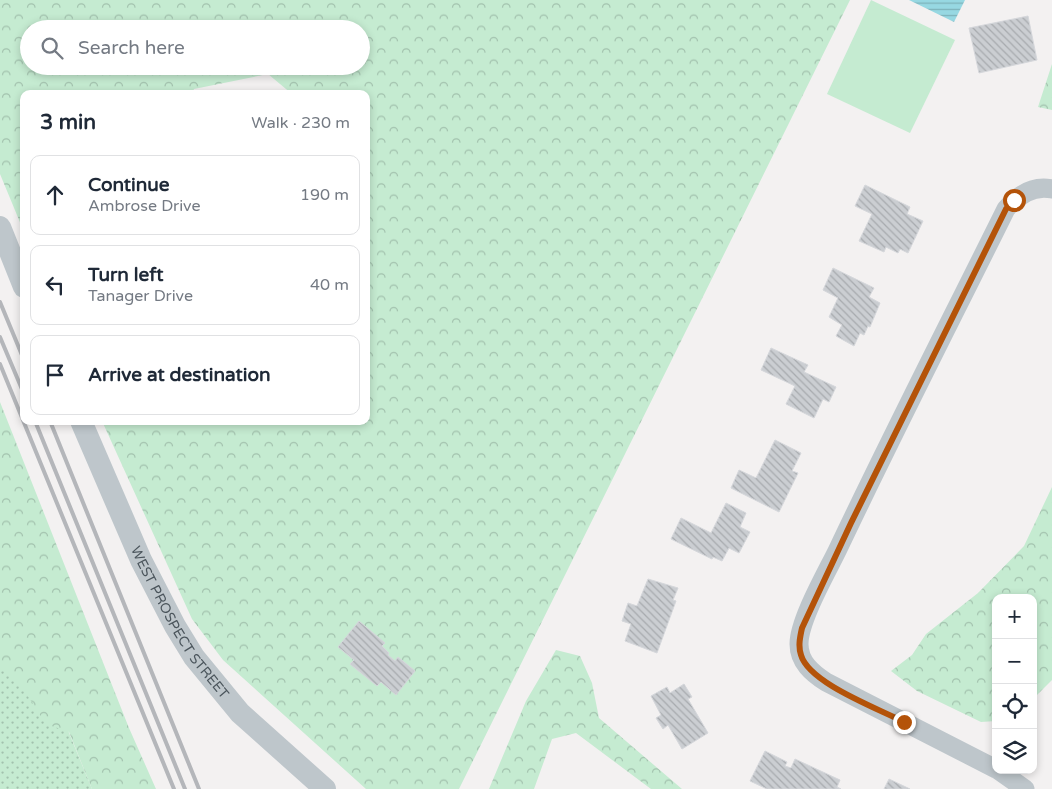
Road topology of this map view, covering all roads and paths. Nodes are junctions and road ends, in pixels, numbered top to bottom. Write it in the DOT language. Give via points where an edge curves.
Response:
graph roads {
  1 [pos="1052,189"];
  2 [pos="0,227"];
  3 [pos="20,277"];
  4 [pos="83,425"];
  5 [pos="992,767"];
  6 [pos="1003,774"];
  7 [pos="325,789"];
  8 [pos="1025,789"];
  1 -- 5 [label="street" via="1024,192 1006,209 809,611 799,643 801,655 814,675"];
  2 -- 3 [label="street"];
  4 -- 7 [label="street, WEST PROSPECT STREET" via="141,560 194,657 240,713"];
  6 -- 8 [label="street"];
}
